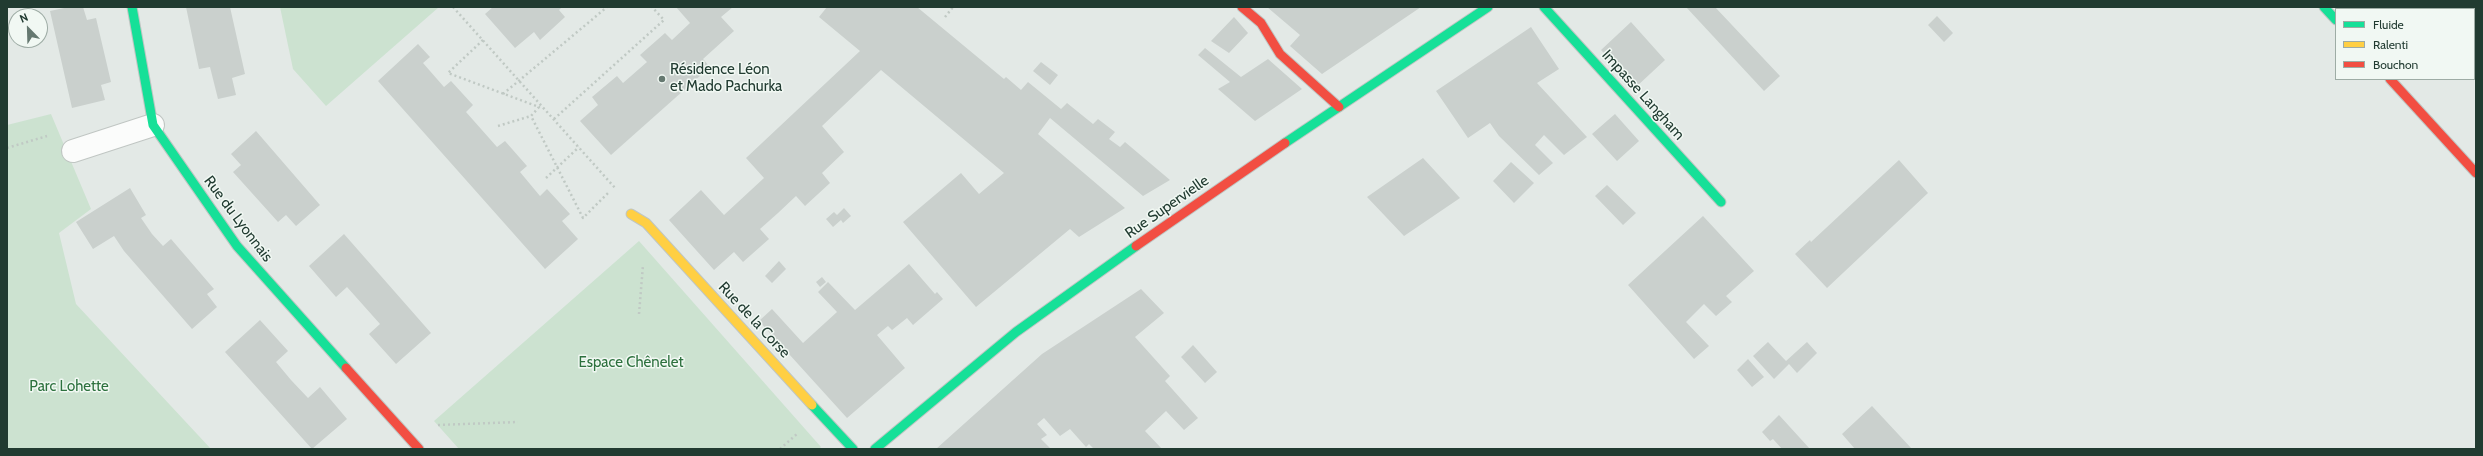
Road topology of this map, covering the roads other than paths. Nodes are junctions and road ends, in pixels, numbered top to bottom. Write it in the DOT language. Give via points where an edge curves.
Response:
graph roads {
  1 [pos="132,7"];
  2 [pos="1242,7"];
  3 [pos="1488,7"];
  4 [pos="1544,7"];
  5 [pos="2324,7"];
  6 [pos="2335,19"];
  7 [pos="2391,80"];
  8 [pos="1339,107"];
  9 [pos="154,125"];
  10 [pos="73,151"];
  11 [pos="2476,173"];
  12 [pos="1721,202"];
  13 [pos="631,214"];
  14 [pos="419,449"];
  15 [pos="853,449"];
  16 [pos="875,449"];
  1 -- 9 [label="street, Rue du Lyonnais"];
  2 -- 8 [label="street" via="1262,23 1280,54"];
  3 -- 8 [label="street, Rue Supervielle"];
  4 -- 12 [label="street, Impasse Langham"];
  5 -- 6 [label="street"];
  7 -- 11 [label="street"];
  8 -- 16 [label="street, Rue Supervielle" via="1219,187 1016,332"];
  9 -- 10 [label="street"];
  9 -- 14 [label="street, Rue du Lyonnais" via="237,246"];
  13 -- 15 [label="street, Rue de la Corse" via="646,222"];
}
